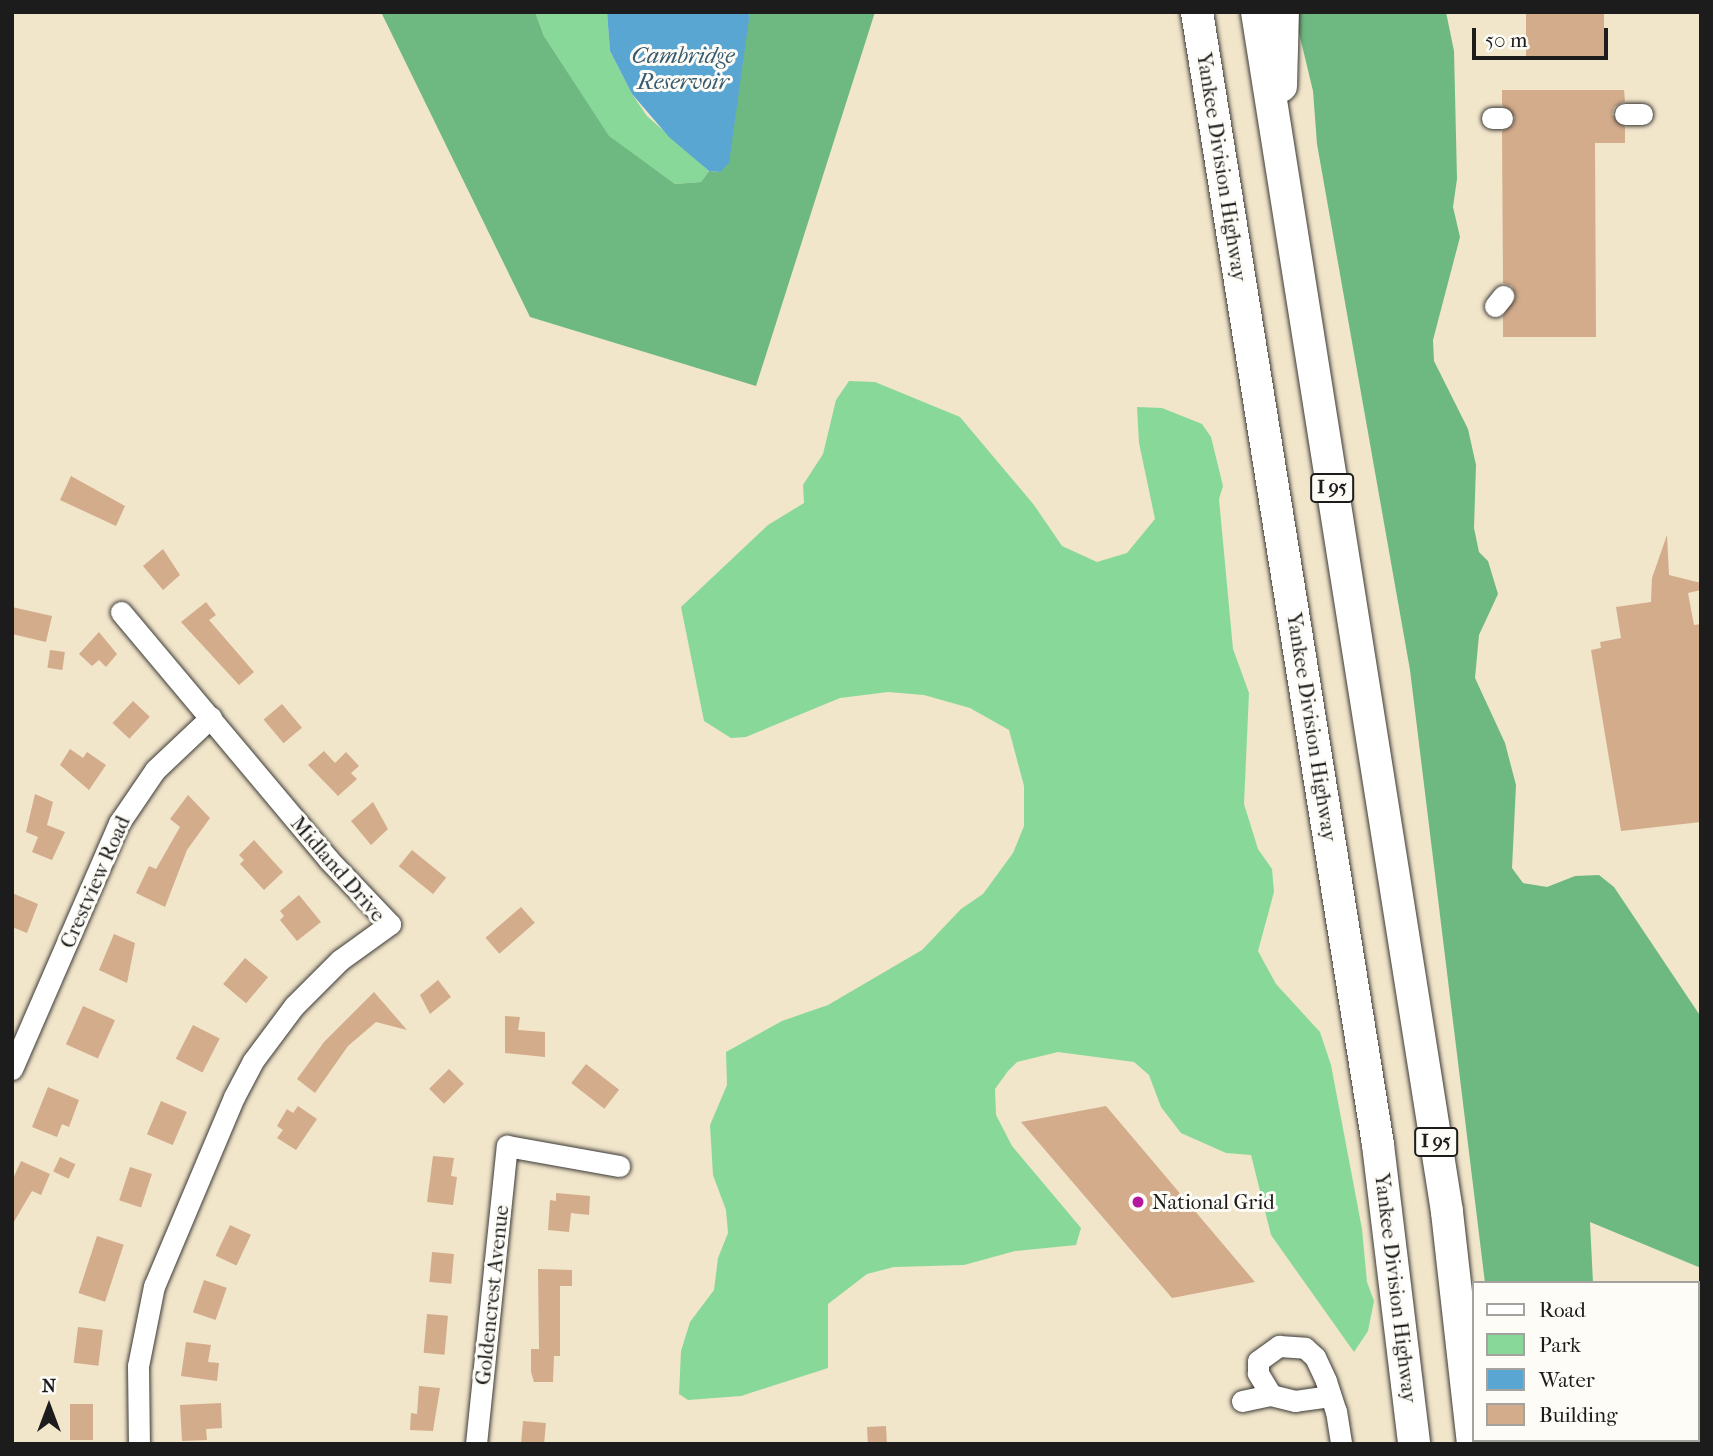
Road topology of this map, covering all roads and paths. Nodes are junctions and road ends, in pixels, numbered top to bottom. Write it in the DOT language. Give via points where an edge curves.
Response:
graph roads {
  1 [pos="1180,12"];
  2 [pos="1197,12"];
  3 [pos="1257,12"];
  4 [pos="1283,12"];
  5 [pos="1207,72"];
  6 [pos="1276,133"];
  7 [pos="121,612"];
  8 [pos="211,717"];
  9 [pos="12,1069"];
  10 [pos="619,1166"];
  11 [pos="1271,1395"];
  12 [pos="1330,1396"];
  13 [pos="1242,1401"];
  14 [pos="1472,1435"];
  15 [pos="139,1444"];
  16 [pos="476,1444"];
  17 [pos="1340,1444"];
  18 [pos="1414,1444"];
  1 -- 5 [label="highway"];
  2 -- 5 [label="highway, Yankee Division Highway"];
  3 -- 6 [label="highway, I 95"];
  4 -- 6 [label="highway"];
  5 -- 18 [label="highway, Yankee Division Highway" via="1378,1145"];
  6 -- 14 [label="highway, I 95" via="1447,1212"];
  7 -- 8 [label="street, Midland Drive"];
  8 -- 9 [label="street, Crestview Road" via="155,770 118,823"];
  8 -- 15 [label="street, Midland Drive" via="328,859 390,923 340,960 294,1006 253,1061 234,1097 155,1286 138,1366"];
  10 -- 16 [label="street, Goldencrest Avenue" via="507,1146"];
  11 -- 12 [label="street" via="1295,1401"];
  11 -- 12 [label="street" via="1258,1373 1258,1361 1266,1351 1293,1345 1315,1357"];
  11 -- 13 [label="street"];
  12 -- 17 [label="street"];
}
